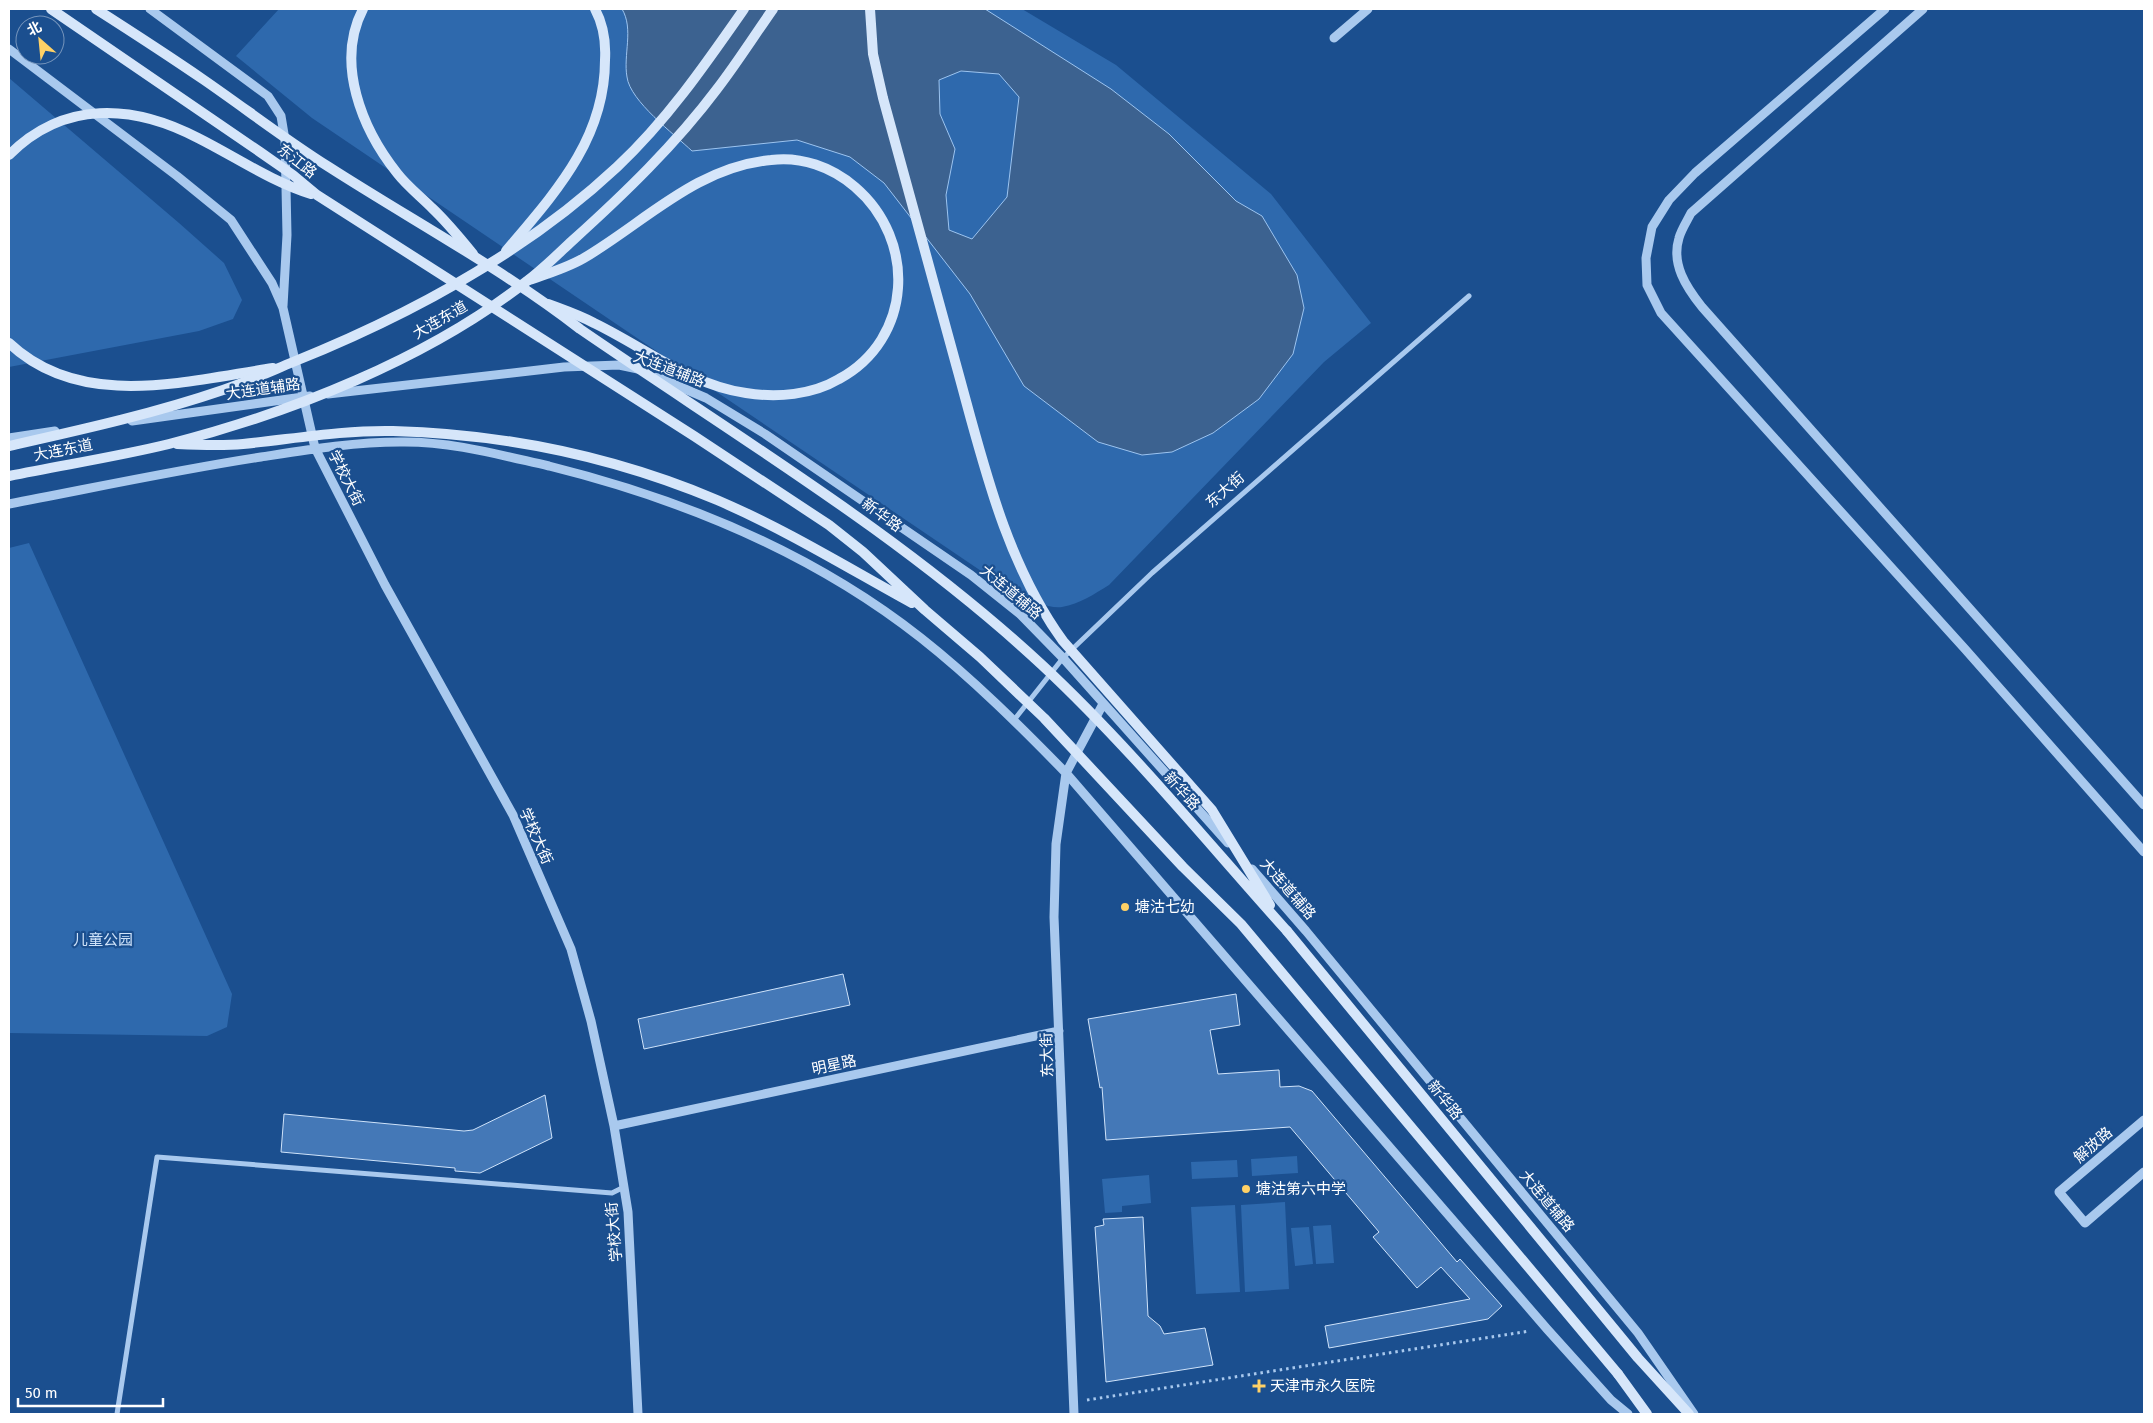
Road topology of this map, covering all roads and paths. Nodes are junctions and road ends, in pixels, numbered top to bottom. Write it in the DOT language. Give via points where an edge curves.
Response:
graph roads {
  1 [pos="51,9"];
  2 [pos="96,9"];
  3 [pos="150,9"];
  4 [pos="363,9"];
  5 [pos="595,9"];
  6 [pos="744,9"];
  7 [pos="773,9"];
  8 [pos="870,9"];
  9 [pos="1368,9"];
  10 [pos="1885,9"];
  11 [pos="1923,9"];
  12 [pos="1334,38"];
  13 [pos="9,49"];
  14 [pos="9,155"];
  15 [pos="317,195"];
  16 [pos="473,255"];
  17 [pos="503,255"];
  18 [pos="528,281"];
  19 [pos="1469,296"];
  20 [pos="545,302"];
  21 [pos="283,308"];
  22 [pos="9,343"];
  23 [pos="282,367"];
  24 [pos="302,397"];
  25 [pos="9,438"];
  26 [pos="169,444"];
  27 [pos="9,446"];
  28 [pos="315,448"];
  29 [pos="9,476"];
  30 [pos="9,504"];
  31 [pos="925,610"];
  32 [pos="1064,658"];
  33 [pos="1103,704"];
  34 [pos="1014,720"];
  35 [pos="1066,773"];
  36 [pos="2144,804"];
  37 [pos="2144,852"];
  38 [pos="1287,931"];
  39 [pos="1060,1032"];
  40 [pos="2144,1120"];
  41 [pos="614,1126"];
  42 [pos="2144,1172"];
  43 [pos="624,1187"];
  44 [pos="1547,1329"];
  45 [pos="1074,1402"];
  46 [pos="117,1414"];
  47 [pos="638,1414"];
  48 [pos="1074,1414"];
  49 [pos="1628,1414"];
  50 [pos="1647,1414"];
  51 [pos="1689,1414"];
  52 [pos="1694,1414"];
  1 -- 15 [label="main road, 东江路, bridge" via="260,152"];
  2 -- 16 [label="main road, 东江路, bridge" via="307,153"];
  3 -- 21 [label="street" via="268,96 281,116 288,235"];
  4 -- 16 [label="main road" via="353,43 351,67 364,119 397,173"];
  5 -- 17 [label="main road" via="606,44 598,115 572,169"];
  6 -- 17 [label="main road, 大连东道, bridge" via="682,96 638,147 566,213"];
  7 -- 18 [label="main road, 大连东道, bridge" via="716,90 664,151 605,212"];
  8 -- 38 [label="main road, bridge" via="873,54 883,98 985,469 1022,572 1046,618 1063,641 1212,810"];
  9 -- 12 [label="street"];
  10 -- 37 [label="street" via="1695,173 1669,200 1652,227 1646,258 1647,285 1661,313"];
  11 -- 36 [label="street" via="1691,213 1679,238 1676,259 1686,287 1702,307"];
  13 -- 21 [label="street" via="231,220 272,283"];
  14 -- 15 [label="main road, bridge" via="32,135 62,120 86,113 125,114 181,130 269,177"];
  15 -- 31 [label="main road, 东江路, bridge" via="829,525"];
  16 -- 20 [label="main road, 东江路, bridge"];
  17 -- 23 [label="main road, 大连东道, bridge" via="396,316"];
  18 -- 20 [label="main road, bridge" via="583,259 682,191 709,177 772,159 790,159 822,167 860,192 872,205 891,237 899,271 898,294 890,322 864,361 828,385 790,394 749,394 718,386 664,362 594,322"];
  18 -- 26 [label="main road, 大连东道, bridge" via="434,342 364,376 256,417"];
  19 -- 32 [label="street, 东大街" via="1152,573"];
  20 -- 38 [label="main road, 新华路, bridge" via="607,348 866,521 982,612 1083,705"];
  21 -- 24 [label="street, 学校大街"];
  22 -- 23 [label="main road, bridge" via="42,367 96,385 148,386"];
  23 -- 27 [label="main road, 大连东道, bridge" via="193,400"];
  24 -- 25 [label="street, 大连道辅路"];
  24 -- 28 [label="street, 学校大街"];
  24 -- 32 [label="street, 大连道辅路" via="564,367 619,365 638,369 706,398 765,434 971,575 1021,615"];
  26 -- 29 [label="main road, 大连东道, bridge"];
  26 -- 31 [label="main road, bridge" via="212,446 304,435 394,431 464,436 568,452 641,472 718,501 795,538"];
  28 -- 30 [label="street"];
  28 -- 34 [label="street" via="400,442 476,449 580,474 661,499 779,548 850,589 920,638"];
  28 -- 41 [label="street, 学校大街" via="385,585 512,815 571,949"];
  31 -- 50 [label="main road, bridge" via="1044,718 1183,867 1241,924 1618,1374"];
  32 -- 33 [label="street, 大连道辅路"];
  32 -- 34 [label="street, 东大街"];
  33 -- 35 [label="street, 东大街"];
  33 -- 52 [label="street, 大连道辅路" via="1306,931 1638,1333"];
  34 -- 35 [label="street"];
  35 -- 39 [label="street, 东大街" via="1056,844 1054,916"];
  35 -- 44 [label="street"];
  38 -- 51 [label="main road, 新华路" via="1638,1358"];
  39 -- 41 [label="street, 明星路"];
  39 -- 45 [label="street, 东大街"];
  40 -- 42 [label="street, 解放路" via="2060,1192 2085,1223"];
  41 -- 43 [label="street, 学校大街"];
  43 -- 46 [label="street" via="612,1194 157,1156"];
  43 -- 47 [label="street, 学校大街" via="629,1222"];
  44 -- 45 [label="path"];
  44 -- 49 [label="street" via="1611,1400"];
  45 -- 48 [label="street, 东大街"];
}
